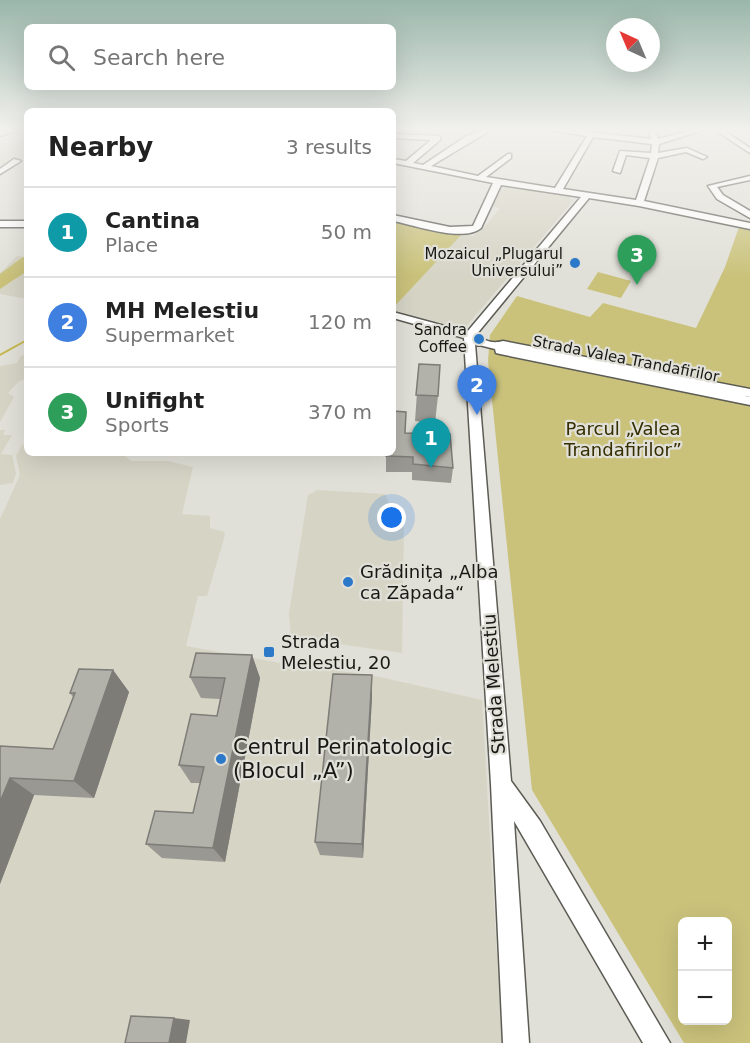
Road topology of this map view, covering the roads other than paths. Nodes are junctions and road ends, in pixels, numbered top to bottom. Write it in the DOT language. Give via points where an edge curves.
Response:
graph roads {
  1 [pos="483,179"];
  2 [pos="565,179"];
  3 [pos="648,179"];
  4 [pos="747,179"];
  5 [pos="498,182"];
  6 [pos="558,190"];
  7 [pos="588,195"];
  8 [pos="639,203"];
  9 [pos="750,215"];
  10 [pos="396,219"];
  11 [pos="0,224"];
  12 [pos="22,224"];
  13 [pos="750,226"];
  14 [pos="396,316"];
  15 [pos="469,336"];
  16 [pos="501,347"];
  17 [pos="750,393"];
  18 [pos="750,400"];
  19 [pos="501,784"];
  20 [pos="516,1043"];
  21 [pos="657,1043"];
  1 -- 5 [label="street"];
  2 -- 6 [label="street"];
  3 -- 8 [label="street"];
  4 -- 9 [label="street" via="712,186 720,196"];
  5 -- 6 [label="street"];
  5 -- 10 [label="street" via="477,228 470,232"];
  6 -- 7 [label="street"];
  7 -- 8 [label="street"];
  7 -- 15 [label="street"];
  8 -- 13 [label="street"];
  11 -- 12 [label="street"];
  14 -- 15 [label="street, Strada Valea Trandafirilor"];
  15 -- 16 [label="street, Strada Valea Trandafirilor" via="483,344"];
  15 -- 19 [label="street, Strada Melestiu"];
  16 -- 17 [label="street, Strada Valea Trandafirilor" via="503,344"];
  16 -- 18 [label="street, Strada Valea Trandafirilor" via="500,351"];
  19 -- 20 [label="street, Strada Melestiu"];
  19 -- 21 [label="street" via="532,829"];
}
